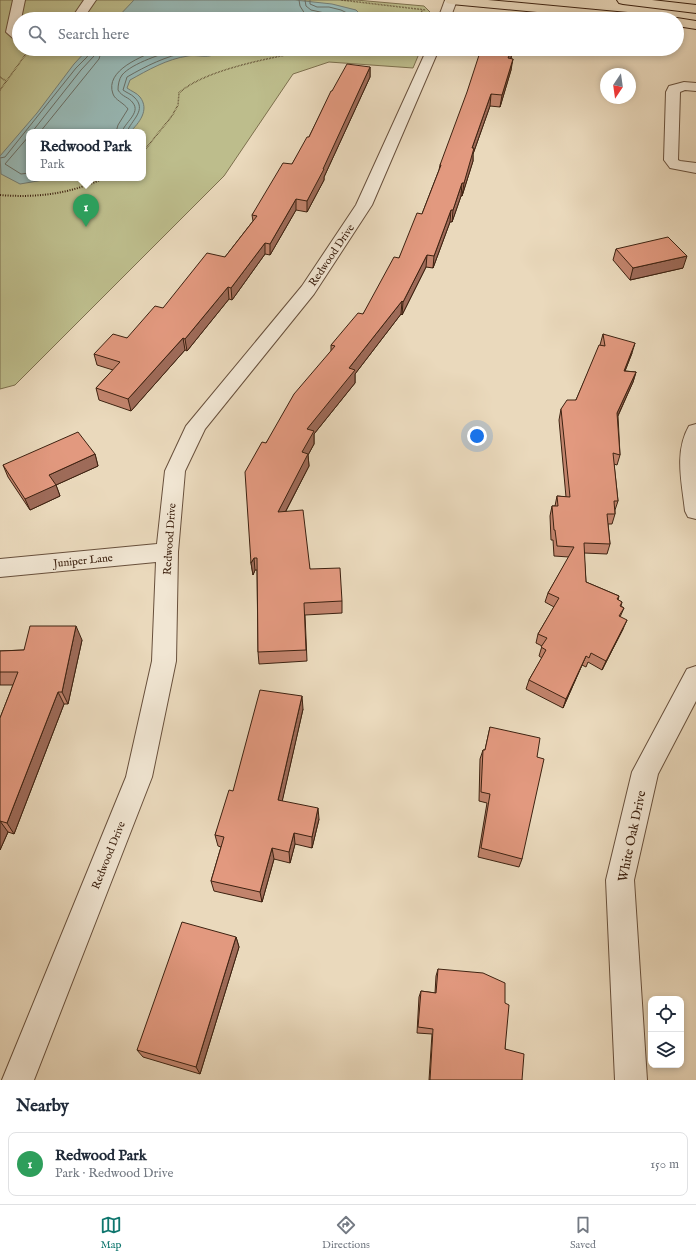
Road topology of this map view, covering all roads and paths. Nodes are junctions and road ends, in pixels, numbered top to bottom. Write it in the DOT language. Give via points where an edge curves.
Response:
graph roads {
  1 [pos="18,0"];
  2 [pos="90,0"];
  3 [pos="451,0"];
  4 [pos="623,0"];
  5 [pos="696,9"];
  6 [pos="16,12"];
  7 [pos="82,12"];
  8 [pos="447,12"];
  9 [pos="576,12"];
  10 [pos="684,23"];
  11 [pos="696,25"];
  12 [pos="25,56"];
  13 [pos="278,56"];
  14 [pos="430,56"];
  15 [pos="0,77"];
  16 [pos="6,81"];
  17 [pos="696,87"];
  18 [pos="0,90"];
  19 [pos="146,149"];
  20 [pos="696,168"];
  21 [pos="98,181"];
  22 [pos="0,195"];
  23 [pos="696,431"];
  24 [pos="696,511"];
  25 [pos="167,552"];
  26 [pos="0,568"];
  27 [pos="696,677"];
  28 [pos="18,1080"];
  29 [pos="631,1080"];
  1 -- 6 [label="street"];
  2 -- 7 [label="street"];
  3 -- 8 [label="street"];
  3 -- 9 [label="highway"];
  4 -- 5 [label="highway"];
  10 -- 11 [label="highway"];
  12 -- 16 [label="path"];
  13 -- 19 [label="path" via="187,85 179,94 178,106 158,137"];
  14 -- 25 [label="street, Redwood Drive" via="364,205 308,290 196,426 175,471"];
  15 -- 16 [label="path"];
  16 -- 18 [label="path"];
  17 -- 20 [label="street" via="674,88 671,160 675,165"];
  21 -- 22 [label="path" via="45,196"];
  23 -- 24 [label="street" via="689,462"];
  25 -- 26 [label="street, Juniper Lane"];
  25 -- 28 [label="street, Redwood Drive" via="164,661 139,777"];
  27 -- 29 [label="street, White Oak Drive" via="645,772 620,880"];
}
